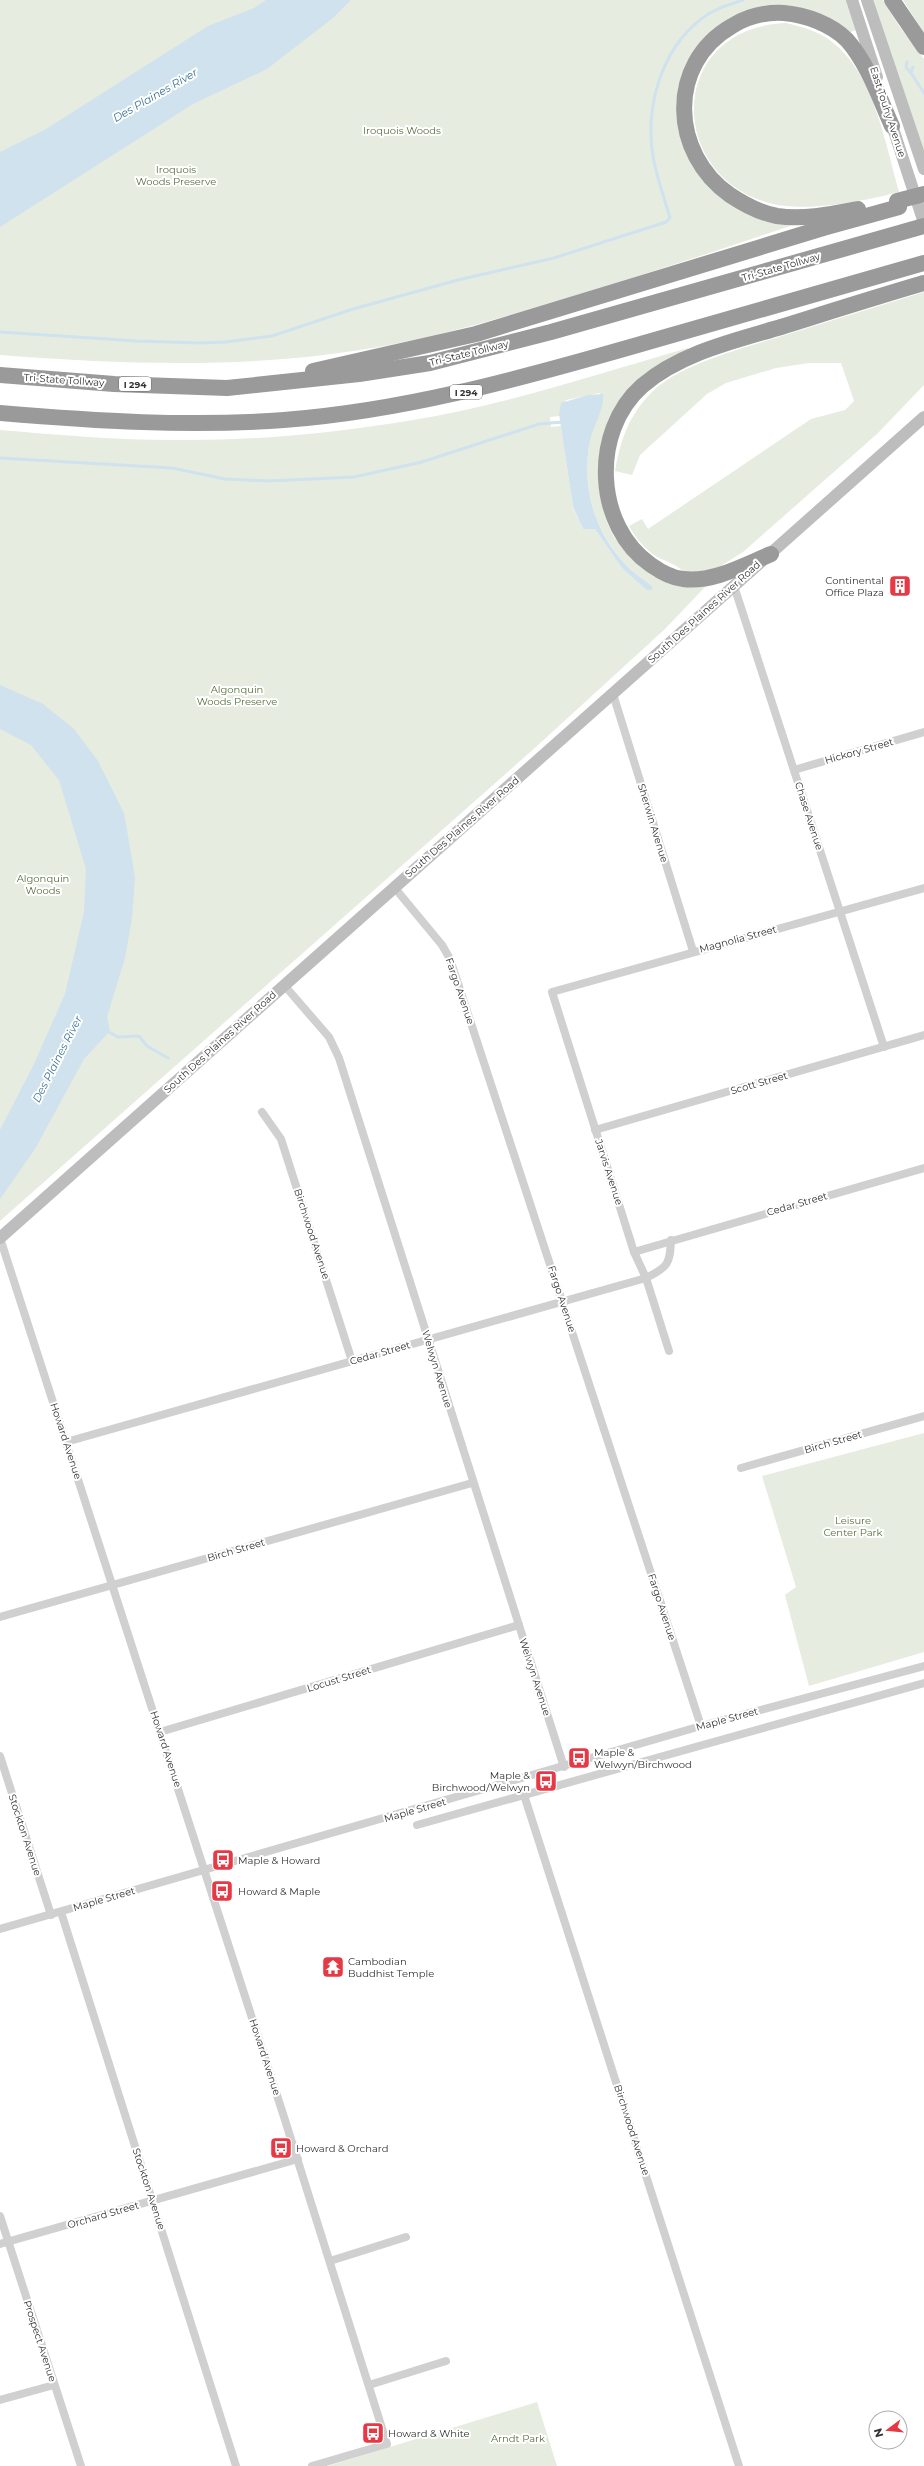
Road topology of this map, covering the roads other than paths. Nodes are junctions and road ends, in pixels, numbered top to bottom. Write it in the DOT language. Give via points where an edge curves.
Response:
graph roads {
  1 [pos="852,0"];
  2 [pos="867,0"];
  3 [pos="892,0"];
  4 [pos="924,47"];
  5 [pos="892,126"];
  6 [pos="924,169"];
  7 [pos="924,194"];
  8 [pos="924,201"];
  9 [pos="898,204"];
  10 [pos="924,223"];
  11 [pos="924,226"];
  12 [pos="921,264"];
  13 [pos="924,283"];
  14 [pos="0,375"];
  15 [pos="269,383"];
  16 [pos="0,413"];
  17 [pos="924,417"];
  18 [pos="771,554"];
  19 [pos="734,586"];
  20 [pos="613,694"];
  21 [pos="924,732"];
  22 [pos="794,770"];
  23 [pos="394,887"];
  24 [pos="924,888"];
  25 [pos="840,912"];
  26 [pos="693,951"];
  27 [pos="284,986"];
  28 [pos="552,992"];
  29 [pos="924,1035"];
  30 [pos="884,1047"];
  31 [pos="262,1112"];
  32 [pos="595,1130"];
  33 [pos="924,1168"];
  34 [pos="0,1238"];
  35 [pos="671,1240"];
  36 [pos="634,1252"];
  37 [pos="646,1278"];
  38 [pos="564,1302"];
  39 [pos="428,1339"];
  40 [pos="669,1351"];
  41 [pos="352,1361"];
  42 [pos="924,1416"];
  43 [pos="66,1442"];
  44 [pos="741,1468"];
  45 [pos="472,1483"];
  46 [pos="113,1586"];
  47 [pos="0,1617"];
  48 [pos="519,1625"];
  49 [pos="924,1666"];
  50 [pos="924,1683"];
  51 [pos="701,1726"];
  52 [pos="160,1732"];
  53 [pos="0,1756"];
  54 [pos="564,1767"];
  55 [pos="524,1795"];
  56 [pos="417,1825"];
  57 [pos="205,1870"];
  58 [pos="61,1912"];
  59 [pos="51,1915"];
  60 [pos="0,1929"];
  61 [pos="298,2159"];
  62 [pos="153,2200"];
  63 [pos="0,2216"];
  64 [pos="406,2237"];
  65 [pos="4,2243"];
  66 [pos="330,2261"];
  67 [pos="446,2361"];
  68 [pos="54,2385"];
  69 [pos="369,2385"];
  70 [pos="0,2400"];
  71 [pos="81,2466"];
  72 [pos="236,2466"];
  73 [pos="312,2466"];
  74 [pos="739,2466"];
  1 -- 5 [label="main road, East Touhy Avenue"];
  2 -- 6 [label="main road, East Touhy Avenue"];
  3 -- 4 [label="highway"];
  5 -- 9 [label="highway" via="871,78 847,40 812,19 773,12 739,21 722,31 708,44 687,82 683,108 685,125 697,158 717,184 748,207 776,216 791,217"];
  5 -- 10 [label="main road, East Touhy Avenue"];
  7 -- 9 [label="highway, bridge"];
  8 -- 9 [label="highway"];
  9 -- 15 [label="highway" via="476,334 348,362"];
  11 -- 15 [label="highway, Tri-State Tollway / I 294" via="551,332 430,363 360,374"];
  12 -- 16 [label="highway, I 294" via="542,372 418,402 286,420 226,423 133,422"];
  13 -- 18 [label="highway" via="711,348 672,365 640,387 621,415 608,450 606,487 610,509 619,530 644,560 670,576 698,579 718,575"];
  14 -- 15 [label="highway, Tri-State Tollway / I 294" via="114,384 228,388"];
  17 -- 18 [label="main road, South Des Plaines River Road"];
  18 -- 19 [label="main road, South Des Plaines River Road"];
  19 -- 20 [label="main road, South Des Plaines River Road"];
  19 -- 22 [label="street, Chase Avenue"];
  20 -- 23 [label="main road, South Des Plaines River Road"];
  20 -- 26 [label="street, Sherwin Avenue"];
  21 -- 22 [label="street, Hickory Street"];
  22 -- 25 [label="street, Chase Avenue"];
  23 -- 27 [label="main road, South Des Plaines River Road"];
  23 -- 38 [label="street, Fargo Avenue" via="442,944 450,959"];
  24 -- 25 [label="street, Magnolia Street"];
  25 -- 26 [label="street, Magnolia Street"];
  25 -- 30 [label="street, Chase Avenue"];
  26 -- 28 [label="street, Magnolia Street"];
  27 -- 34 [label="main road, South Des Plaines River Road"];
  27 -- 39 [label="street, Welwyn Avenue" via="329,1037 339,1058"];
  28 -- 32 [label="street, Jarvis Avenue"];
  29 -- 30 [label="street, Scott Street"];
  30 -- 32 [label="street, Scott Street"];
  31 -- 41 [label="street, Birchwood Avenue" via="281,1139"];
  32 -- 36 [label="street, Jarvis Avenue"];
  33 -- 35 [label="street, Cedar Street"];
  34 -- 43 [label="street, Howard Avenue"];
  35 -- 36 [label="street, Cedar Street"];
  35 -- 37 [label="street, Cedar Street" via="670,1258 664,1269"];
  36 -- 37 [label="street, Jarvis Avenue"];
  37 -- 38 [label="street, Cedar Street"];
  37 -- 40 [label="street, Jarvis Avenue"];
  38 -- 39 [label="street, Cedar Street"];
  38 -- 51 [label="street, Fargo Avenue"];
  39 -- 41 [label="street, Cedar Street"];
  39 -- 45 [label="street, Welwyn Avenue"];
  41 -- 43 [label="street, Cedar Street"];
  42 -- 44 [label="street, Birch Street"];
  43 -- 46 [label="street, Howard Avenue"];
  45 -- 46 [label="street, Birch Street"];
  45 -- 48 [label="street, Welwyn Avenue"];
  46 -- 47 [label="street, Birch Street"];
  46 -- 52 [label="street, Howard Avenue"];
  48 -- 52 [label="street, Locust Street"];
  48 -- 54 [label="street, Welwyn Avenue"];
  49 -- 51 [label="street, Maple Street"];
  50 -- 55 [label="street, Maple Street"];
  51 -- 54 [label="street, Maple Street"];
  52 -- 57 [label="street, Howard Avenue"];
  53 -- 59 [label="street, Stockton Avenue"];
  54 -- 57 [label="street, Maple Street"];
  55 -- 56 [label="street, Maple Street"];
  55 -- 74 [label="street, Birchwood Avenue"];
  57 -- 58 [label="street, Maple Street"];
  57 -- 61 [label="street, Howard Avenue"];
  58 -- 59 [label="street, Maple Street"];
  58 -- 62 [label="street, Stockton Avenue"];
  59 -- 60 [label="street, Maple Street"];
  61 -- 62 [label="street, Orchard Street"];
  61 -- 66 [label="street, Howard Avenue"];
  62 -- 65 [label="street, Orchard Street"];
  62 -- 72 [label="street, Stockton Avenue"];
  63 -- 65 [label="street, Prospect Avenue"];
  64 -- 66 [label="street"];
  65 -- 68 [label="street, Prospect Avenue"];
  66 -- 69 [label="street, Howard Avenue"];
  67 -- 69 [label="street"];
  68 -- 70 [label="street"];
  68 -- 71 [label="street, Prospect Avenue"];
  69 -- 73 [label="street, Howard Avenue" via="387,2444"];
}
